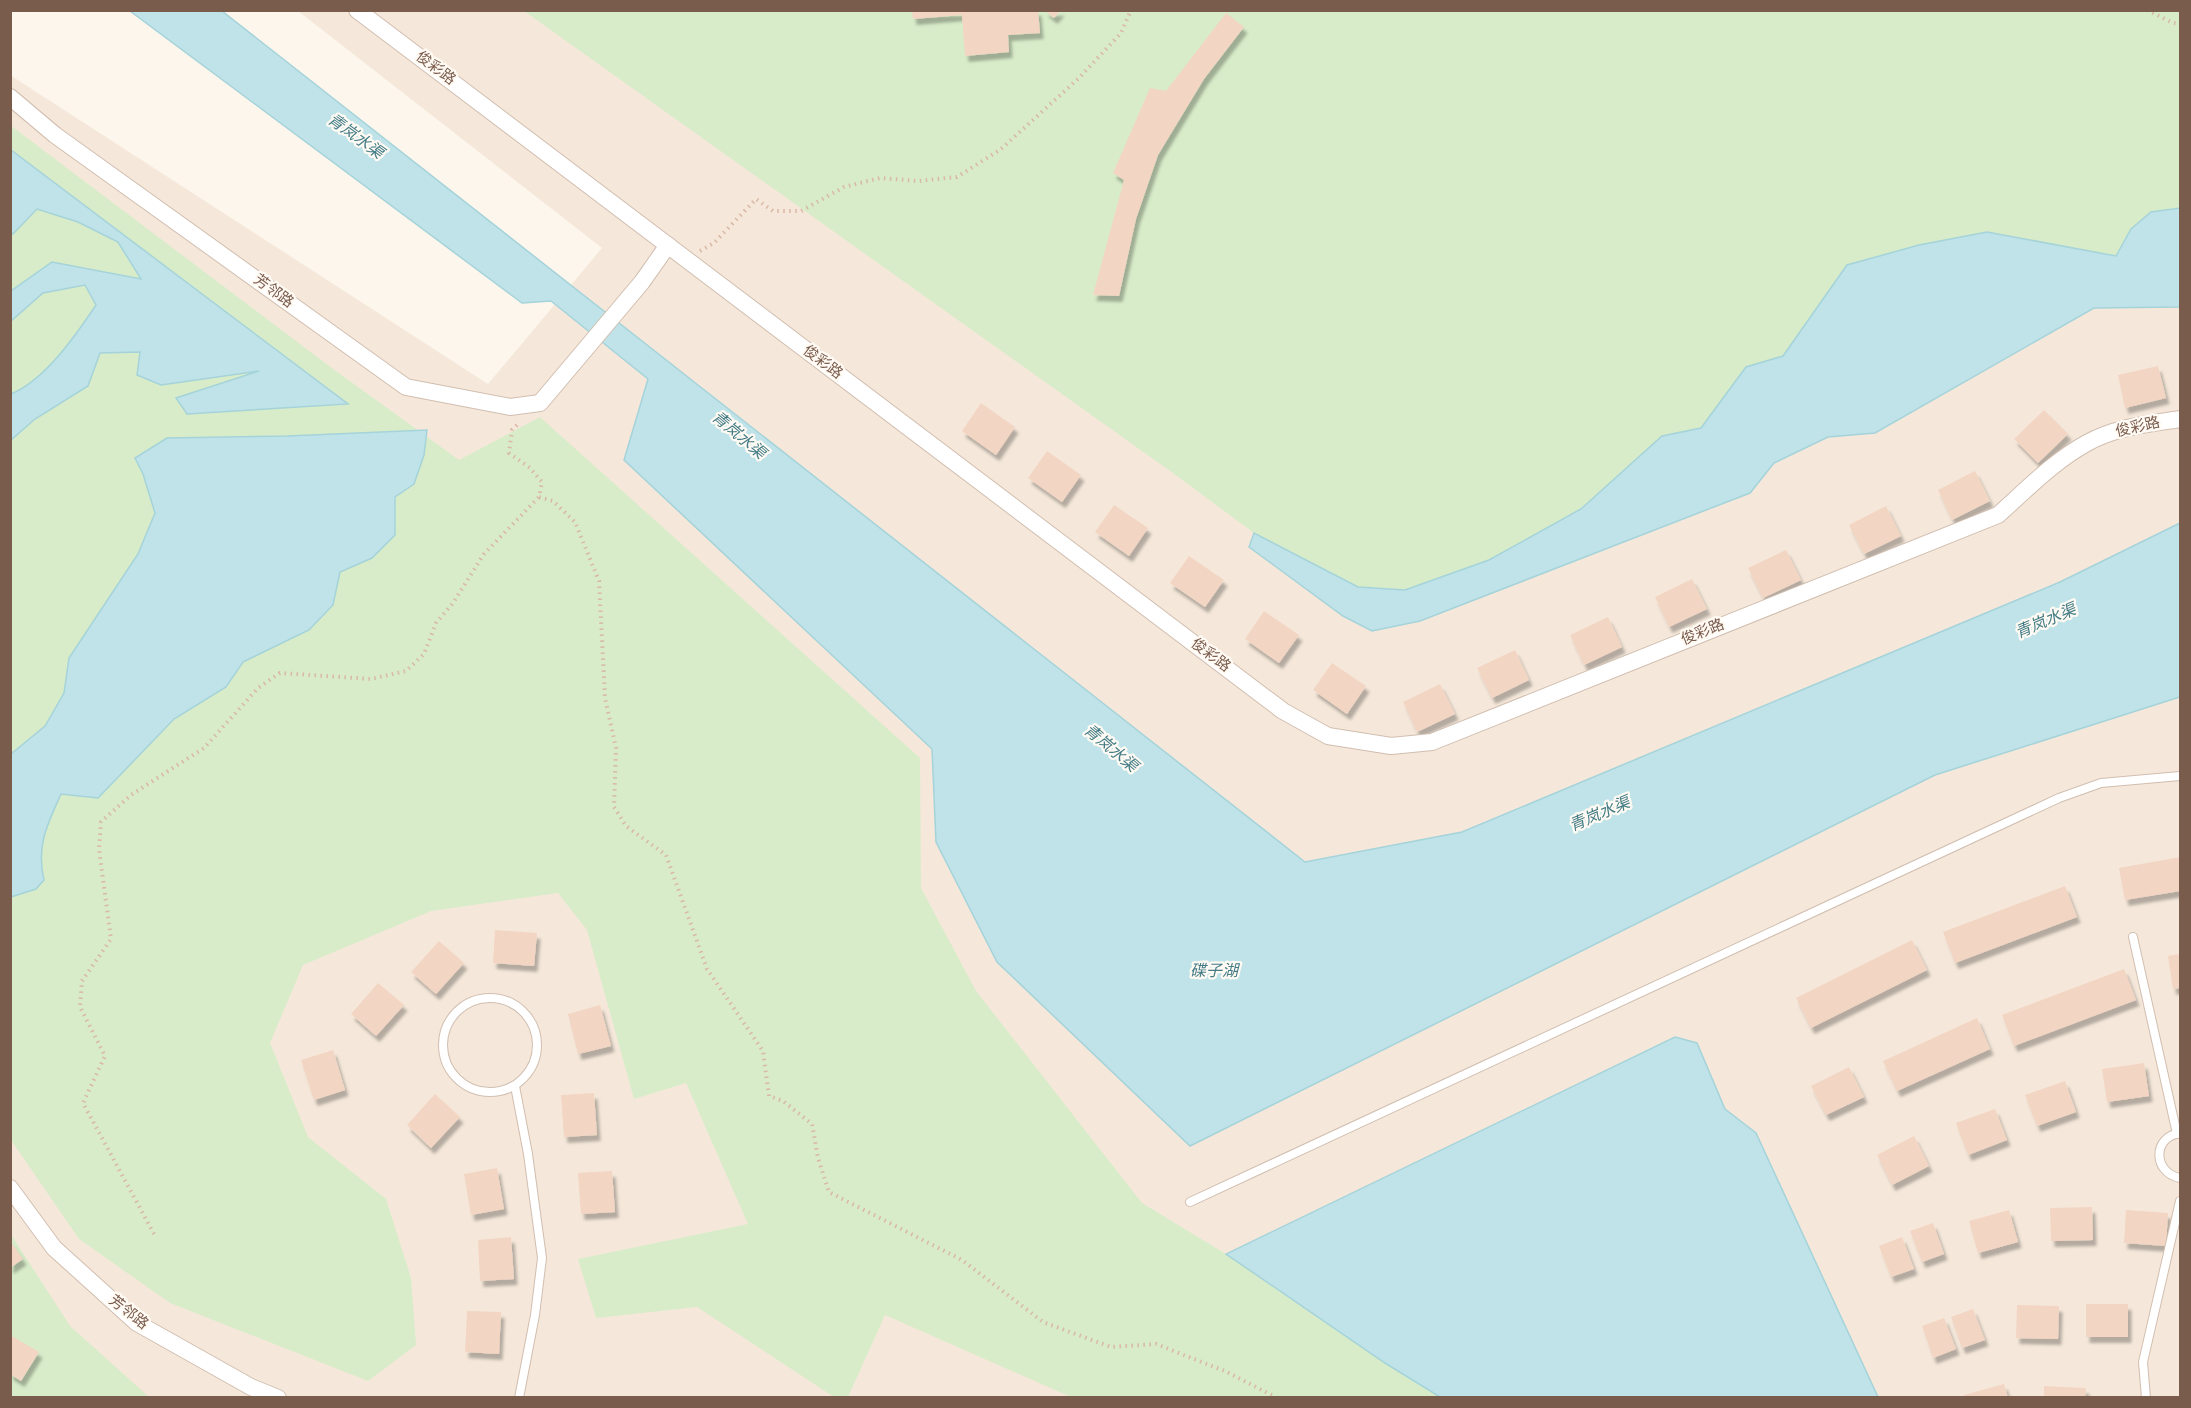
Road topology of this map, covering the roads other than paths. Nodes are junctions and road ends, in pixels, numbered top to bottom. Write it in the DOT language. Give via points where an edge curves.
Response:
graph roads {
  1 [pos="357,10"];
  2 [pos="10,97"];
  3 [pos="668,245"];
  4 [pos="2181,419"];
  5 [pos="2181,776"];
  6 [pos="2133,937"];
  7 [pos="515,1086"];
  8 [pos="2179,1133"];
  9 [pos="2181,1178"];
  10 [pos="10,1188"];
  11 [pos="2181,1201"];
  12 [pos="1190,1202"];
  13 [pos="278,1398"];
  14 [pos="519,1398"];
  15 [pos="2146,1398"];
  1 -- 3 [label="street, 俊彩路"];
  2 -- 3 [label="street, 芳邻路" via="65,142 406,387 510,407 540,403 642,282"];
  3 -- 4 [label="street, 俊彩路" via="1283,711 1328,736 1391,746 1432,742 1998,515 2088,442 2126,428"];
  5 -- 12 [label="lane" via="2101,783 2059,798"];
  6 -- 8 [label="lane"];
  7 -- 7 [label="lane" via="535,1061 538,1042 527,1014 514,1004 494,998 477,999 458,1010 444,1032 443,1049 446,1064 456,1078 479,1091 496,1092"];
  7 -- 14 [label="lane" via="542,1258"];
  8 -- 9 [label="lane" via="2164,1142 2159,1157 2165,1171"];
  10 -- 13 [label="street, 芳邻路" via="54,1248 137,1323"];
  11 -- 15 [label="lane" via="2143,1362"];
}
